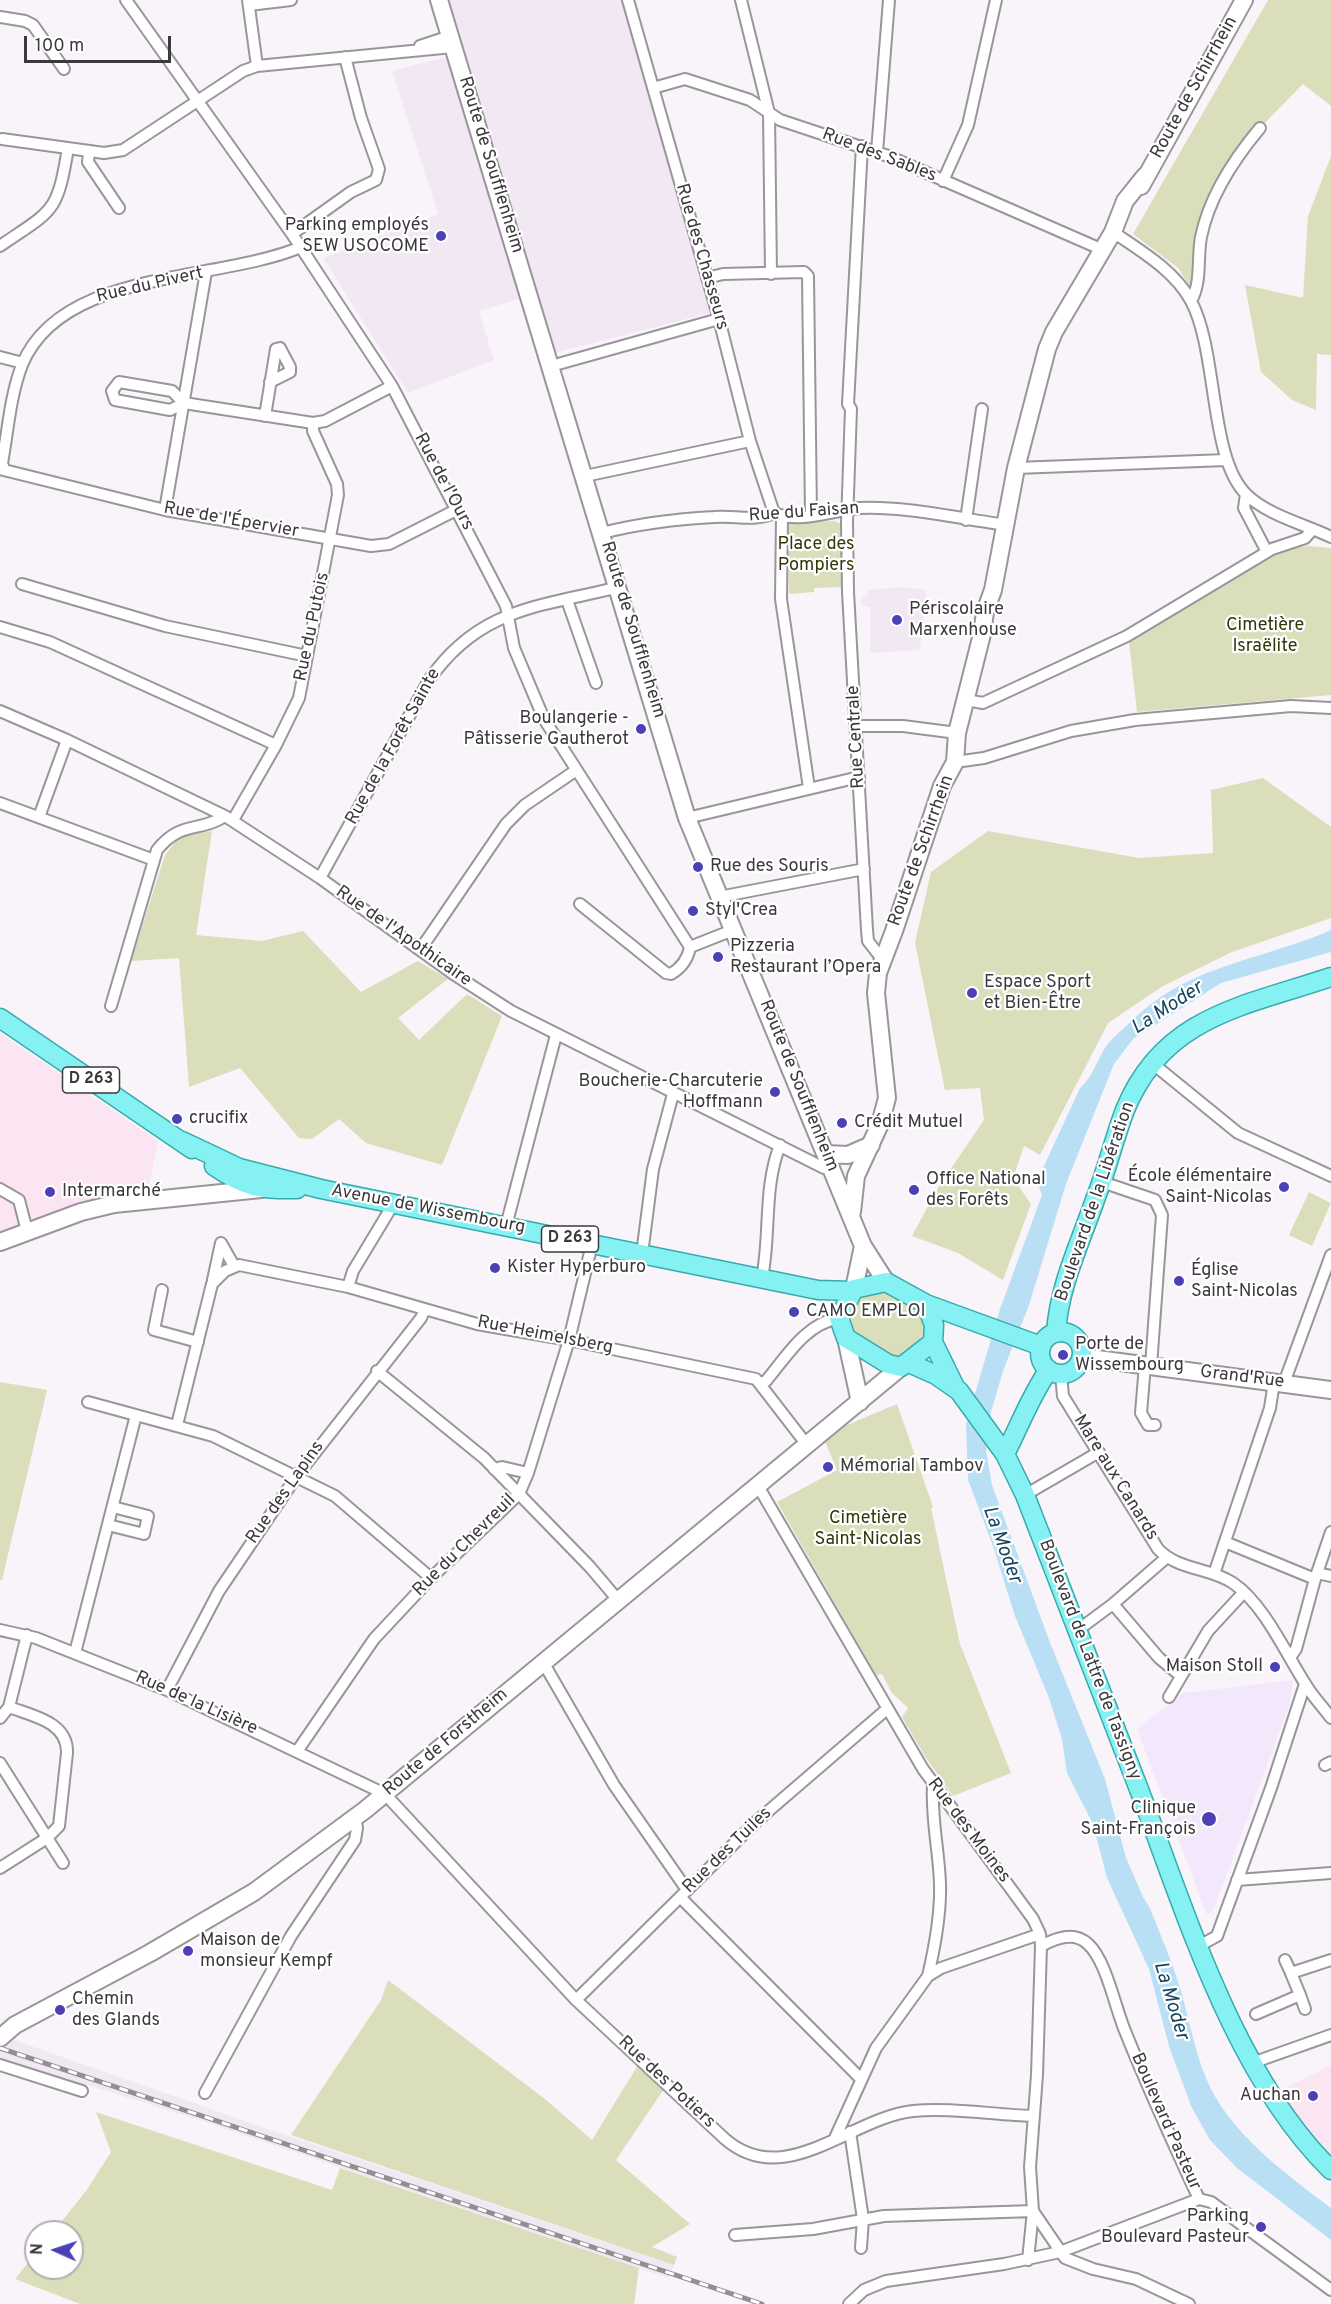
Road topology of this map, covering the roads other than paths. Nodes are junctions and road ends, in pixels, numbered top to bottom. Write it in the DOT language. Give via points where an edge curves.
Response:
graph roads {
  1 [pos="126,0"];
  2 [pos="291,0"];
  3 [pos="439,0"];
  4 [pos="628,0"];
  5 [pos="741,0"];
  6 [pos="889,0"];
  7 [pos="996,0"];
  8 [pos="1244,0"];
  9 [pos="249,3"];
  10 [pos="0,16"];
  11 [pos="452,41"];
  12 [pos="345,57"];
  13 [pos="257,66"];
  14 [pos="64,69"];
  15 [pos="653,88"];
  16 [pos="199,99"];
  17 [pos="769,113"];
  18 [pos="1260,128"];
  19 [pos="1,138"];
  20 [pos="862,146"];
  21 [pos="68,148"];
  22 [pos="89,152"];
  23 [pos="878,152"];
  24 [pos="943,181"];
  25 [pos="119,208"];
  26 [pos="1118,230"];
  27 [pos="292,234"];
  28 [pos="0,246"];
  29 [pos="301,247"];
  30 [pos="1103,250"];
  31 [pos="206,272"];
  32 [pos="771,274"];
  33 [pos="707,278"];
  34 [pos="1191,301"];
  35 [pos="719,319"];
  36 [pos="0,357"];
  37 [pos="23,363"];
  38 [pos="551,366"];
  39 [pos="270,382"];
  40 [pos="392,386"];
  41 [pos="184,402"];
  42 [pos="982,409"];
  43 [pos="265,416"];
  44 [pos="313,423"];
  45 [pos="750,441"];
  46 [pos="1226,460"];
  47 [pos="1016,468"];
  48 [pos="2,469"];
  49 [pos="585,476"];
  50 [pos="1246,494"];
  51 [pos="458,509"];
  52 [pos="165,510"];
  53 [pos="848,510"];
  54 [pos="778,515"];
  55 [pos="811,515"];
  56 [pos="966,520"];
  57 [pos="1006,525"];
  58 [pos="1313,529"];
  59 [pos="602,533"];
  60 [pos="1330,535"];
  61 [pos="331,539"];
  62 [pos="1267,552"];
  63 [pos="22,584"];
  64 [pos="619,587"];
  65 [pos="567,600"];
  66 [pos="508,614"];
  67 [pos="0,627"];
  68 [pos="307,656"];
  69 [pos="596,683"];
  70 [pos="966,700"];
  71 [pos="1331,708"];
  72 [pos="0,711"];
  73 [pos="856,726"];
  74 [pos="957,733"];
  75 [pos="67,740"];
  76 [pos="276,745"];
  77 [pos="955,762"];
  78 [pos="575,771"];
  79 [pos="859,777"];
  80 [pos="809,788"];
  81 [pos="0,803"];
  82 [pos="39,817"];
  83 [pos="229,818"];
  84 [pos="687,818"];
  85 [pos="154,860"];
  86 [pos="864,869"];
  87 [pos="320,878"];
  88 [pos="719,897"];
  89 [pos="580,904"];
  90 [pos="733,930"];
  91 [pos="690,947"];
  92 [pos="420,950"];
  93 [pos="882,959"];
  94 [pos="1331,977"];
  95 [pos="111,1006"];
  96 [pos="0,1018"];
  97 [pos="556,1035"];
  98 [pos="1152,1063"];
  99 [pos="673,1094"];
  100 [pos="780,1145"];
  101 [pos="871,1145"];
  102 [pos="831,1166"];
  103 [pos="861,1166"];
  104 [pos="227,1172"];
  105 [pos="1331,1176"];
  106 [pos="1102,1182"];
  107 [pos="0,1189"];
  108 [pos="261,1189"];
  109 [pos="321,1189"];
  110 [pos="211,1194"];
  111 [pos="394,1203"];
  112 [pos="852,1216"];
  113 [pos="506,1226"];
  114 [pos="27,1231"];
  115 [pos="0,1242"];
  116 [pos="592,1244"];
  117 [pos="862,1246"];
  118 [pos="642,1254"];
  119 [pos="1331,1254"];
  120 [pos="234,1266"];
  121 [pos="762,1278"];
  122 [pos="886,1282"];
  123 [pos="212,1284"];
  124 [pos="348,1287"];
  125 [pos="162,1290"];
  126 [pos="818,1290"];
  127 [pos="853,1290"];
  128 [pos="926,1305"];
  129 [pos="425,1310"];
  130 [pos="839,1318"];
  131 [pos="970,1320"];
  132 [pos="1056,1332"];
  133 [pos="846,1338"];
  134 [pos="934,1339"];
  135 [pos="569,1340"];
  136 [pos="198,1342"];
  137 [pos="1041,1346"];
  138 [pos="1082,1357"];
  139 [pos="905,1365"];
  140 [pos="1148,1365"];
  141 [pos="377,1371"];
  142 [pos="1055,1373"];
  143 [pos="1279,1382"];
  144 [pos="760,1383"];
  145 [pos="957,1389"];
  146 [pos="1331,1390"];
  147 [pos="88,1402"];
  148 [pos="860,1402"];
  149 [pos="136,1415"];
  150 [pos="177,1425"];
  151 [pos="1155,1425"];
  152 [pos="807,1445"];
  153 [pos="1001,1447"];
  154 [pos="1098,1452"];
  155 [pos="494,1469"];
  156 [pos="528,1473"];
  157 [pos="296,1477"];
  158 [pos="758,1486"];
  159 [pos="519,1494"];
  160 [pos="1025,1496"];
  161 [pos="113,1507"];
  162 [pos="108,1525"];
  163 [pos="1331,1532"];
  164 [pos="1225,1542"];
  165 [pos="1166,1558"];
  166 [pos="1214,1574"];
  167 [pos="1316,1576"];
  168 [pos="1331,1576"];
  169 [pos="431,1578"];
  170 [pos="1244,1593"];
  171 [pos="618,1600"];
  172 [pos="1113,1604"];
  173 [pos="0,1630"];
  174 [pos="1078,1630"];
  175 [pos="27,1635"];
  176 [pos="75,1653"];
  177 [pos="1291,1656"];
  178 [pos="543,1662"];
  179 [pos="1181,1676"];
  180 [pos="1305,1684"];
  181 [pos="167,1690"];
  182 [pos="1169,1697"];
  183 [pos="9,1707"];
  184 [pos="887,1709"];
  185 [pos="0,1718"];
  186 [pos="1331,1718"];
  187 [pos="298,1750"];
  188 [pos="0,1763"];
  189 [pos="933,1785"];
  190 [pos="385,1794"];
  191 [pos="355,1818"];
  192 [pos="47,1838"];
  193 [pos="63,1863"];
  194 [pos="0,1868"];
  195 [pos="1331,1873"];
  196 [pos="1237,1880"];
  197 [pos="683,1894"];
  198 [pos="1040,1934"];
  199 [pos="1041,1946"];
  200 [pos="1199,1946"];
  201 [pos="1285,1960"];
  202 [pos="1331,1960"];
  203 [pos="1291,1973"];
  204 [pos="928,1977"];
  205 [pos="1300,1995"];
  206 [pos="576,2000"];
  207 [pos="1305,2009"];
  208 [pos="1256,2014"];
  209 [pos="1331,2035"];
  210 [pos="0,2038"];
  211 [pos="1252,2063"];
  212 [pos="0,2066"];
  213 [pos="861,2079"];
  214 [pos="82,2091"];
  215 [pos="205,2093"];
  216 [pos="1032,2116"];
  217 [pos="850,2132"];
  218 [pos="835,2138"];
  219 [pos="1331,2170"];
  220 [pos="1199,2199"];
  221 [pos="1033,2211"];
  222 [pos="862,2219"];
  223 [pos="735,2235"];
  224 [pos="861,2248"];
  225 [pos="1060,2252"];
  226 [pos="1028,2260"];
  227 [pos="1331,2289"];
  228 [pos="849,2304"];
  229 [pos="1189,2304"];
  1 -- 16 [label="street, Rue de l'Ours"];
  2 -- 9 [label="street"];
  3 -- 11 [label="street, Route de Soufflenheim"];
  4 -- 15 [label="street, Rue des Chasseurs"];
  5 -- 17 [label="street"];
  6 -- 23 [label="street"];
  7 -- 24 [label="street" via="968,125"];
  8 -- 26 [label="street, Route de Schirrhein"];
  9 -- 13 [label="street"];
  10 -- 14 [label="street" via="33,25"];
  11 -- 12 [label="street" via="397,54"];
  11 -- 38 [label="street, Route de Soufflenheim"];
  12 -- 13 [label="street"];
  12 -- 27 [label="street" via="379,169 376,180 351,192"];
  13 -- 16 [label="street"];
  15 -- 17 [label="street, Rue des Sables" via="685,79 750,100"];
  15 -- 33 [label="street, Rue des Chasseurs"];
  16 -- 22 [label="street" via="123,150"];
  16 -- 27 [label="street, Rue de l'Ours"];
  17 -- 20 [label="street, Rue des Sables"];
  17 -- 32 [label="street"];
  18 -- 34 [label="street" via="1233,164 1212,206 1201,237 1196,292"];
  19 -- 21 [label="street"];
  20 -- 23 [label="street, Rue des Sables"];
  20 -- 53 [label="street, Rue Centrale" via="848,404"];
  21 -- 22 [label="street"];
  21 -- 28 [label="street" via="54,206"];
  22 -- 25 [label="street" via="88,162"];
  23 -- 24 [label="street, Rue des Sables"];
  24 -- 30 [label="street, Rue des Sables"];
  26 -- 30 [label="street, Route de Schirrhein"];
  26 -- 34 [label="street" via="1174,276"];
  27 -- 29 [label="street, Rue de l'Ours"];
  29 -- 31 [label="street, Rue du Pivert" via="275,258"];
  29 -- 40 [label="street, Rue de l'Ours"];
  30 -- 47 [label="street, Route de Schirrhein" via="1054,332"];
  31 -- 37 [label="street, Rue du Pivert" via="115,290 86,302 55,323"];
  31 -- 41 [label="street"];
  32 -- 33 [label="street"];
  32 -- 55 [label="street" via="804,272 808,276"];
  33 -- 35 [label="street, Rue des Chasseurs"];
  34 -- 46 [label="street" via="1212,381"];
  35 -- 38 [label="street"];
  35 -- 45 [label="street, Rue des Chasseurs"];
  36 -- 37 [label="street"];
  37 -- 48 [label="street, Rue du Pivert"];
  38 -- 49 [label="street, Route de Soufflenheim"];
  39 -- 43 [label="street"];
  40 -- 44 [label="street" via="325,421"];
  40 -- 51 [label="street, Rue de l'Ours"];
  41 -- 41 [label="street" via="172,392 119,382 112,391 115,400 170,410"];
  41 -- 43 [label="street"];
  41 -- 52 [label="street"];
  42 -- 56 [label="street"];
  43 -- 44 [label="street"];
  44 -- 61 [label="street, Rue du Putois" via="337,484"];
  45 -- 49 [label="street"];
  45 -- 54 [label="street, Rue des Chasseurs"];
  46 -- 47 [label="street"];
  46 -- 50 [label="street"];
  47 -- 57 [label="street, Route de Schirrhein"];
  48 -- 52 [label="street, Rue de l'Épervier"];
  49 -- 59 [label="street, Route de Soufflenheim"];
  50 -- 58 [label="street"];
  50 -- 62 [label="street" via="1244,508"];
  51 -- 61 [label="street, Rue de l'Épervier" via="389,544 371,546"];
  51 -- 66 [label="street, Rue de l'Ours"];
  52 -- 61 [label="street, Rue de l'Épervier"];
  53 -- 55 [label="street, Rue du Faisan"];
  53 -- 56 [label="street, Rue du Faisan" via="898,510"];
  53 -- 73 [label="street, Rue Centrale" via="848,592"];
  54 -- 55 [label="street, Rue du Faisan"];
  54 -- 59 [label="street, Rue du Faisan" via="716,516"];
  54 -- 80 [label="street, Rue des Chasseurs" via="781,599"];
  56 -- 57 [label="street, Rue du Faisan"];
  57 -- 70 [label="street, Route de Schirrhein"];
  58 -- 60 [label="street"];
  58 -- 62 [label="street" via="1305,538"];
  59 -- 64 [label="street, Route de Soufflenheim"];
  61 -- 68 [label="street, Rue du Putois"];
  62 -- 70 [label="street" via="1127,636 983,703"];
  63 -- 68 [label="street" via="165,626"];
  64 -- 65 [label="street, Rue de la Forêt Sainte"];
  64 -- 84 [label="street, Route de Soufflenheim"];
  65 -- 66 [label="street, Rue de la Forêt Sainte"];
  65 -- 69 [label="street"];
  66 -- 78 [label="street, Rue de l'Ours" via="514,648 540,709"];
  66 -- 87 [label="street, Rue de la Forêt Sainte" via="446,655"];
  67 -- 76 [label="street" via="50,642"];
  68 -- 76 [label="street, Rue du Putois" via="299,698"];
  70 -- 74 [label="street, Route de Schirrhein"];
  71 -- 77 [label="street" via="1291,706 1135,720 1071,731 984,758"];
  72 -- 75 [label="street, Rue de l'Apothicaire"];
  73 -- 74 [label="street" via="903,726"];
  73 -- 79 [label="street, Rue Centrale"];
  74 -- 77 [label="street, Route de Schirrhein"];
  75 -- 82 [label="street"];
  75 -- 83 [label="street, Rue de l'Apothicaire"];
  76 -- 83 [label="street, Rue du Putois"];
  77 -- 93 [label="street, Route de Schirrhein" via="942,786"];
  78 -- 91 [label="street, Rue de l'Ours"];
  78 -- 92 [label="street" via="525,805 506,824"];
  79 -- 80 [label="street"];
  79 -- 86 [label="street, Rue Centrale"];
  80 -- 84 [label="street"];
  81 -- 82 [label="street"];
  82 -- 85 [label="street"];
  83 -- 85 [label="street" via="179,830 167,838"];
  83 -- 87 [label="street, Rue de l'Apothicaire"];
  84 -- 88 [label="street, Route de Soufflenheim"];
  85 -- 95 [label="street"];
  86 -- 88 [label="street"];
  86 -- 93 [label="street, Rue Centrale" via="868,941"];
  87 -- 92 [label="street, Rue de l'Apothicaire"];
  88 -- 90 [label="street, Route de Soufflenheim"];
  89 -- 91 [label="street" via="671,975 688,956"];
  90 -- 91 [label="street"];
  90 -- 102 [label="street, Route de Soufflenheim"];
  92 -- 97 [label="street, Rue de l'Apothicaire" via="511,1011"];
  93 -- 101 [label="street, Route de Schirrhein" via="876,993 887,1098"];
  94 -- 98 [label="main road, Boulevard de la Libération" via="1206,1018 1176,1039"];
  96 -- 104 [label="main road, Avenue de Wissembourg / D 263"];
  97 -- 99 [label="street, Rue de l'Apothicaire"];
  97 -- 113 [label="street"];
  98 -- 105 [label="street" via="1238,1133"];
  98 -- 106 [label="main road, Boulevard de la Libération" via="1126,1109"];
  99 -- 100 [label="street, Rue de l'Apothicaire"];
  99 -- 118 [label="street" via="653,1169"];
  100 -- 102 [label="street, Rue de l'Apothicaire" via="824,1168"];
  100 -- 121 [label="street" via="770,1170"];
  101 -- 102 [label="street"];
  101 -- 103 [label="street, Route de Schirrhein"];
  102 -- 103 [label="street"];
  102 -- 112 [label="street, Route de Soufflenheim"];
  103 -- 112 [label="street, Route de Schirrhein"];
  104 -- 108 [label="main road, Avenue de Wissembourg / D 263"];
  104 -- 109 [label="main road, Avenue de Wissembourg / D 263" via="283,1179"];
  104 -- 110 [label="street"];
  106 -- 132 [label="main road, Boulevard de la Libération" via="1060,1298"];
  106 -- 140 [label="street" via="1155,1200 1162,1215"];
  107 -- 114 [label="street" via="19,1200"];
  108 -- 109 [label="main road, Avenue de Wissembourg / D 263"];
  108 -- 110 [label="street"];
  109 -- 111 [label="main road, Avenue de Wissembourg / D 263"];
  110 -- 114 [label="street" via="114,1204"];
  111 -- 113 [label="main road, Avenue de Wissembourg / D 263"];
  111 -- 124 [label="street" via="353,1271"];
  112 -- 117 [label="street, Route de Soufflenheim"];
  113 -- 116 [label="main road, Avenue de Wissembourg / D 263"];
  114 -- 115 [label="street"];
  116 -- 118 [label="main road, Avenue de Wissembourg / D 263"];
  116 -- 135 [label="street, Rue du Chevreuil"];
  117 -- 122 [label="street, Route de Soufflenheim"];
  117 -- 127 [label="street, Route de Soufflenheim"];
  118 -- 121 [label="main road, Avenue de Wissembourg / D 263"];
  119 -- 143 [label="street"];
  120 -- 123 [label="street"];
  120 -- 123 [label="street" via="221,1243"];
  120 -- 124 [label="street, Rue Heimelsberg"];
  121 -- 126 [label="main road, Avenue de Wissembourg / D 263"];
  122 -- 127 [label="main road"];
  122 -- 128 [label="main road"];
  123 -- 136 [label="street"];
  124 -- 129 [label="street, Rue Heimelsberg"];
  125 -- 136 [label="street" via="154,1330"];
  126 -- 127 [label="main road, Avenue de Wissembourg / D 263"];
  126 -- 130 [label="main road"];
  127 -- 130 [label="main road"];
  128 -- 131 [label="main road"];
  128 -- 134 [label="main road" via="934,1325"];
  129 -- 135 [label="street, Rue Heimelsberg" via="477,1324"];
  129 -- 141 [label="street, Rue des Lapins"];
  130 -- 133 [label="main road"];
  130 -- 144 [label="street" via="806,1333 766,1381"];
  131 -- 134 [label="main road"];
  131 -- 137 [label="main road"];
  132 -- 137 [label="main road"];
  132 -- 138 [label="main road" via="1076,1338"];
  133 -- 139 [label="main road" via="888,1364"];
  133 -- 148 [label="street"];
  134 -- 139 [label="main road"];
  134 -- 145 [label="main road"];
  135 -- 144 [label="street, Rue Heimelsberg" via="750,1377"];
  135 -- 156 [label="street, Rue du Chevreuil"];
  136 -- 150 [label="street"];
  137 -- 142 [label="main road" via="1041,1360"];
  138 -- 140 [label="street, Grand'Rue"];
  138 -- 142 [label="main road" via="1075,1370"];
  139 -- 145 [label="main road"];
  139 -- 148 [label="street, Route de Forstheim"];
  140 -- 143 [label="street, Grand'Rue"];
  140 -- 151 [label="street" via="1141,1413 1148,1425"];
  141 -- 155 [label="street"];
  141 -- 157 [label="street, Rue des Lapins"];
  142 -- 153 [label="main road" via="1032,1393 1019,1428"];
  142 -- 154 [label="street, Mare aux Canards" via="1063,1396"];
  143 -- 146 [label="street, Grand'Rue"];
  143 -- 164 [label="street"];
  144 -- 152 [label="street"];
  145 -- 153 [label="main road, Boulevard de Lattre de Tassigny"];
  147 -- 149 [label="street"];
  148 -- 152 [label="street, Route de Forstheim"];
  149 -- 150 [label="street"];
  149 -- 161 [label="street"];
  150 -- 157 [label="street" via="213,1436"];
  152 -- 158 [label="street, Route de Forstheim"];
  153 -- 160 [label="main road, Boulevard de Lattre de Tassigny"];
  154 -- 160 [label="street"];
  154 -- 165 [label="street, Mare aux Canards"];
  155 -- 156 [label="street"];
  155 -- 159 [label="street"];
  156 -- 159 [label="street, Rue du Chevreuil"];
  157 -- 169 [label="street" via="335,1496"];
  157 -- 181 [label="street, Rue des Lapins" via="219,1591"];
  158 -- 171 [label="street, Route de Forstheim"];
  158 -- 184 [label="street, Rue des Moines"];
  159 -- 169 [label="street, Rue du Chevreuil"];
  159 -- 171 [label="street"];
  160 -- 174 [label="main road, Boulevard de Lattre de Tassigny"];
  161 -- 162 [label="street"];
  161 -- 162 [label="street" via="148,1516 144,1534"];
  162 -- 176 [label="street"];
  163 -- 167 [label="street"];
  164 -- 166 [label="street"];
  164 -- 167 [label="street"];
  165 -- 166 [label="street, Mare aux Canards"];
  165 -- 172 [label="street"];
  166 -- 170 [label="street, Mare aux Canards"];
  167 -- 168 [label="street"];
  167 -- 177 [label="street"];
  169 -- 187 [label="street, Rue du Chevreuil" via="374,1639"];
  170 -- 177 [label="street, Mare aux Canards"];
  170 -- 179 [label="street" via="1208,1631"];
  171 -- 178 [label="street, Route de Forstheim"];
  172 -- 174 [label="street"];
  172 -- 179 [label="street" via="1159,1658"];
  173 -- 175 [label="street, Rue de la Lisière"];
  174 -- 200 [label="main road, Boulevard de Lattre de Tassigny"];
  175 -- 176 [label="street, Rue de la Lisière"];
  175 -- 183 [label="street"];
  176 -- 181 [label="street, Rue de la Lisière"];
  177 -- 180 [label="street, Mare aux Canards"];
  178 -- 190 [label="street, Route de Forstheim"];
  178 -- 197 [label="street"];
  179 -- 182 [label="street"];
  180 -- 186 [label="street, Mare aux Canards"];
  180 -- 196 [label="street"];
  181 -- 187 [label="street, Rue de la Lisière"];
  183 -- 185 [label="street"];
  183 -- 192 [label="street" via="56,1726 67,1741 62,1817"];
  184 -- 189 [label="street, Rue des Moines"];
  184 -- 197 [label="street, Rue des Tuiles" via="758,1820"];
  187 -- 190 [label="street, Rue de la Lisière"];
  188 -- 192 [label="street"];
  189 -- 198 [label="street, Rue des Moines" via="1033,1919"];
  189 -- 204 [label="street" via="940,1885"];
  190 -- 191 [label="street, Route de Forstheim"];
  190 -- 206 [label="street, Rue des Potiers"];
  191 -- 210 [label="street, Route de Forstheim" via="254,1892 15,2025"];
  191 -- 215 [label="street" via="355,1840 291,1936"];
  192 -- 193 [label="street"];
  192 -- 194 [label="street"];
  195 -- 196 [label="street"];
  196 -- 200 [label="street" via="1217,1936"];
  197 -- 206 [label="street, Rue des Tuiles"];
  197 -- 213 [label="street"];
  198 -- 199 [label="street, Rue des Moines"];
  198 -- 204 [label="street" via="941,1968"];
  199 -- 216 [label="street, Rue des Moines"];
  199 -- 220 [label="street, Boulevard Pasteur" via="1071,1936 1085,1941 1096,1953 1124,2029"];
  200 -- 211 [label="main road, Boulevard de Lattre de Tassigny"];
  201 -- 203 [label="street"];
  202 -- 203 [label="street"];
  203 -- 205 [label="street"];
  204 -- 213 [label="street" via="881,2040"];
  205 -- 207 [label="street"];
  205 -- 208 [label="street"];
  206 -- 218 [label="street, Rue des Potiers" via="741,2151 756,2157 780,2158"];
  209 -- 211 [label="street"];
  211 -- 219 [label="main road, Boulevard de Lattre de Tassigny" via="1282,2114"];
  212 -- 214 [label="street"];
  213 -- 218 [label="street"];
  216 -- 217 [label="street, Rue des Potiers" via="915,2110 891,2114"];
  216 -- 221 [label="street, Rue des Moines"];
  217 -- 218 [label="street, Rue des Potiers"];
  217 -- 222 [label="street"];
  220 -- 225 [label="street"];
  220 -- 227 [label="street, Boulevard Pasteur" via="1211,2202"];
  221 -- 222 [label="street"];
  221 -- 225 [label="street, Rue des Moines"];
  221 -- 226 [label="street, Rue des Moines"];
  222 -- 223 [label="street" via="813,2229"];
  222 -- 224 [label="street"];
  225 -- 226 [label="street"];
  225 -- 229 [label="street, Rue des Moines" via="1073,2263 1136,2279"];
  226 -- 228 [label="street" via="886,2281 864,2290"];
}
